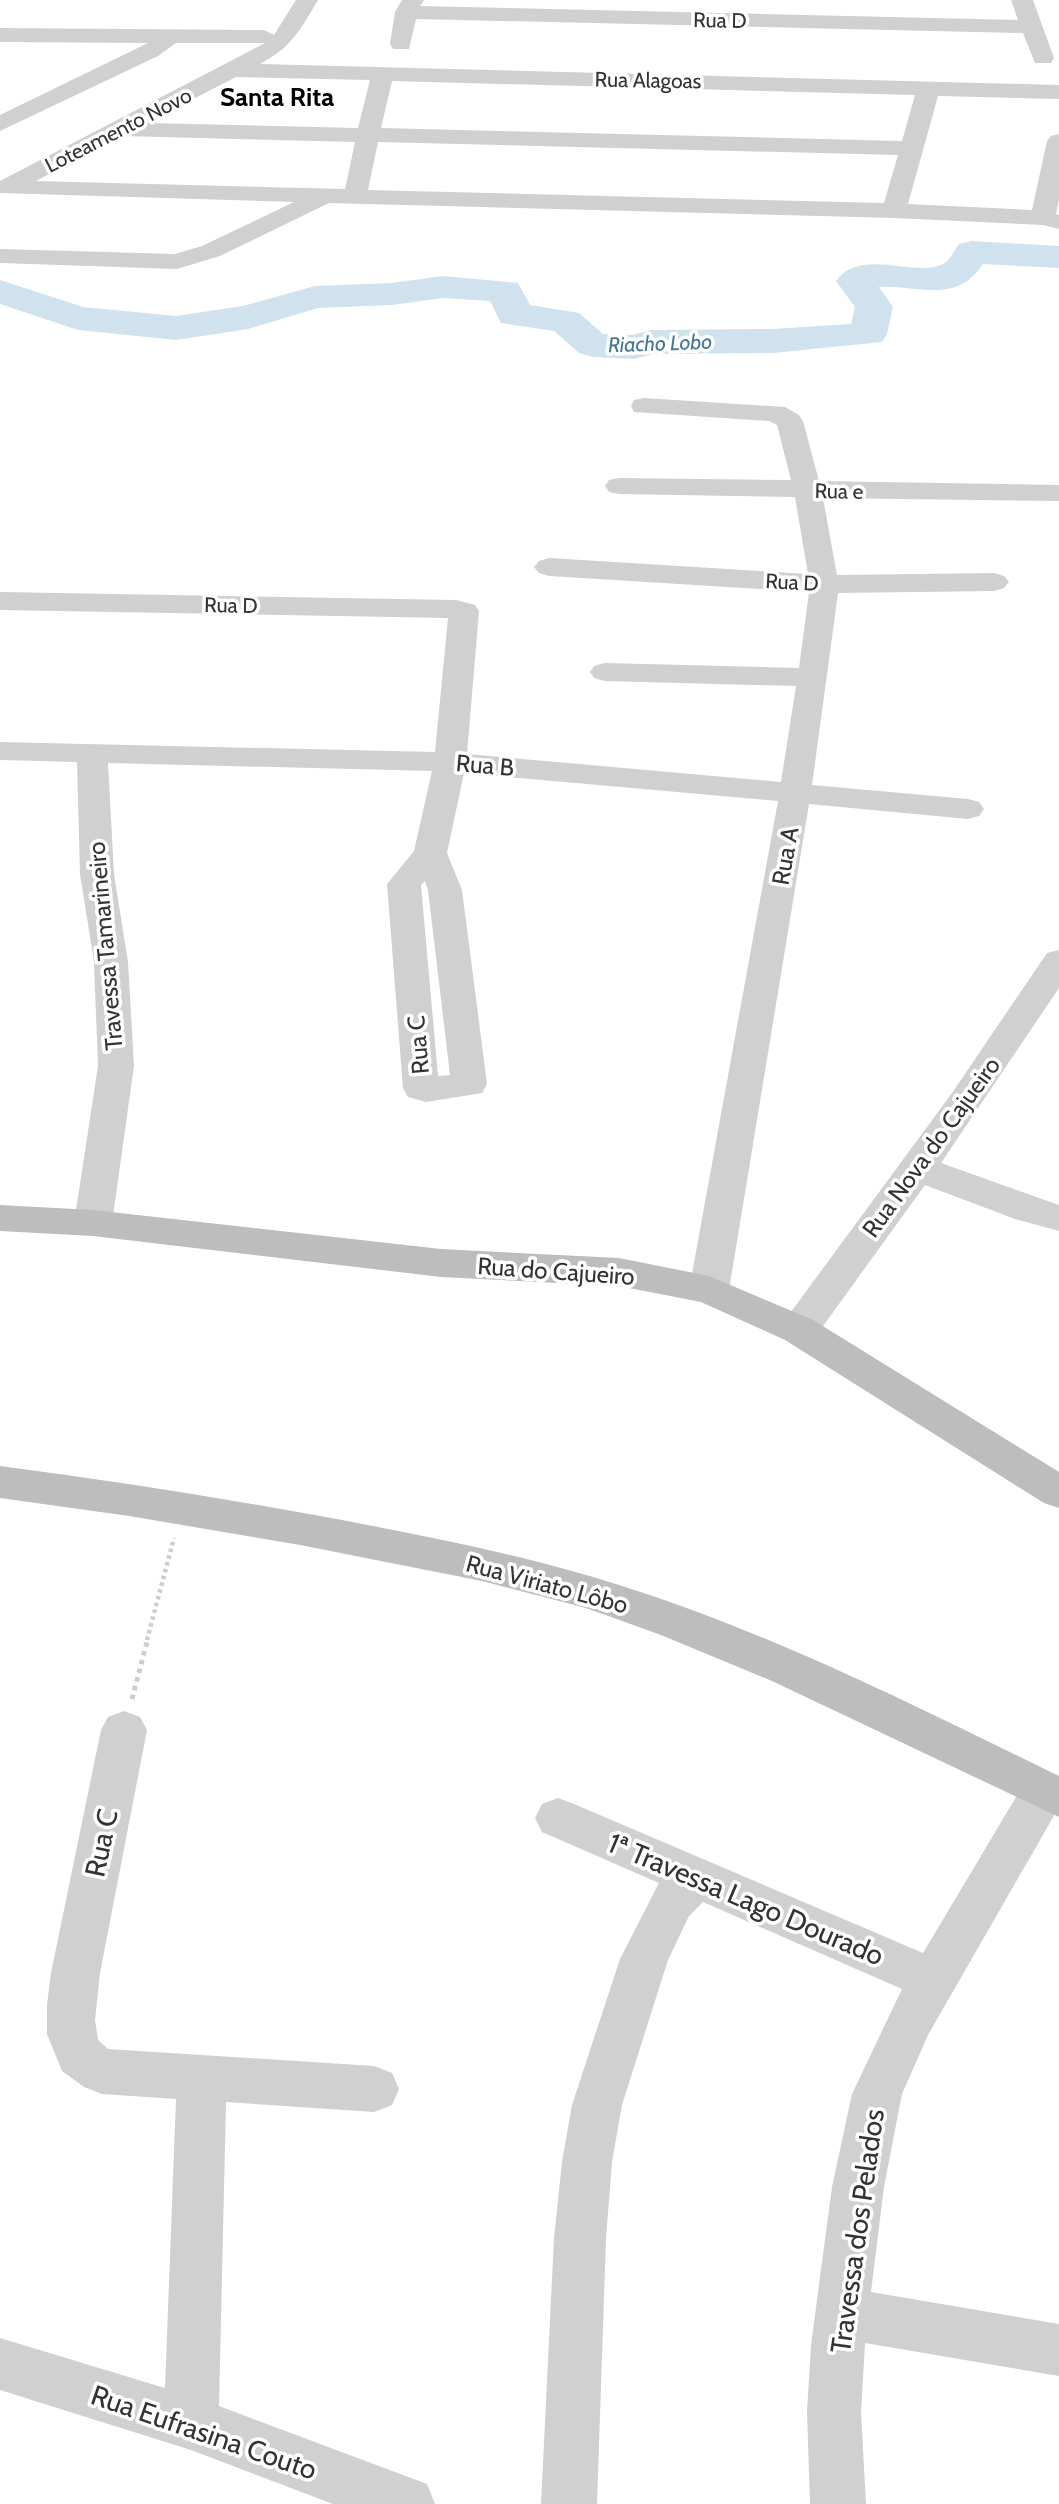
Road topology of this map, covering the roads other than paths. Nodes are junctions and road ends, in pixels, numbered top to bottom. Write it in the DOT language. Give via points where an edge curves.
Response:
graph roads {
  1 [pos="307,0"];
  2 [pos="1022,0"];
  3 [pos="409,6"];
  4 [pos="1033,27"];
  5 [pos="0,35"];
  6 [pos="264,37"];
  7 [pos="401,44"];
  8 [pos="168,51"];
  9 [pos="1043,58"];
  10 [pos="235,71"];
  11 [pos="383,74"];
  12 [pos="928,89"];
  13 [pos="1059,92"];
  14 [pos="0,102"];
  15 [pos="44,102"];
  16 [pos="0,124"];
  17 [pos="118,129"];
  18 [pos="368,133"];
  19 [pos="1059,141"];
  20 [pos="911,148"];
  21 [pos="3,188"];
  22 [pos="325,197"];
  23 [pos="355,197"];
  24 [pos="894,211"];
  25 [pos="1051,220"];
  26 [pos="0,256"];
  27 [pos="644,406"];
  28 [pos="619,486"];
  29 [pos="808,491"];
  30 [pos="1059,493"];
  31 [pos="549,567"];
  32 [pos="993,582"];
  33 [pos="824,584"];
  34 [pos="0,601"];
  35 [pos="463,610"];
  36 [pos="605,672"];
  37 [pos="810,677"];
  38 [pos="0,751"];
  39 [pos="92,752"];
  40 [pos="450,762"];
  41 [pos="795,794"];
  42 [pos="968,809"];
  43 [pos="430,853"];
  44 [pos="410,953"];
  45 [pos="453,953"];
  46 [pos="1059,961"];
  47 [pos="918,1168"];
  48 [pos="0,1218"];
  49 [pos="1059,1218"];
  50 [pos="93,1223"];
  51 [pos="709,1290"];
  52 [pos="799,1330"];
  53 [pos="0,1482"];
  54 [pos="1059,1492"];
  55 [pos="124,1730"];
  56 [pos="1051,1794"];
  57 [pos="558,1818"];
  58 [pos="697,1878"];
  59 [pos="933,1980"];
  60 [pos="202,2077"];
  61 [pos="374,2089"];
  62 [pos="842,2313"];
  63 [pos="1059,2350"];
  64 [pos="0,2364"];
  65 [pos="191,2423"];
  66 [pos="407,2504"];
  67 [pos="569,2504"];
  68 [pos="838,2504"];
  1 -- 10 [label="street, Loteamento Novo" via="279,43"];
  2 -- 4 [label="street"];
  3 -- 4 [label="street, Rua D"];
  3 -- 7 [label="street"];
  4 -- 9 [label="street"];
  5 -- 8 [label="street"];
  6 -- 8 [label="street"];
  8 -- 10 [label="street"];
  8 -- 10 [label="street"];
  8 -- 15 [label="street"];
  10 -- 11 [label="street, Rua Alagoas"];
  10 -- 17 [label="street, Loteamento Novo"];
  11 -- 12 [label="street, Rua Alagoas"];
  11 -- 18 [label="street"];
  12 -- 13 [label="street, Rua Alagoas"];
  12 -- 20 [label="street"];
  14 -- 15 [label="street"];
  15 -- 16 [label="street"];
  17 -- 18 [label="street"];
  17 -- 21 [label="street, Loteamento Novo"];
  18 -- 20 [label="street"];
  18 -- 23 [label="street"];
  19 -- 25 [label="street"];
  20 -- 24 [label="street"];
  21 -- 22 [label="street"];
  22 -- 23 [label="street"];
  22 -- 26 [label="street" via="211,251 177,262"];
  23 -- 24 [label="street"];
  24 -- 25 [label="street"];
  27 -- 29 [label="street, Rua A" via="775,413 789,421"];
  28 -- 29 [label="street, Rua e"];
  29 -- 30 [label="street, Rua e"];
  29 -- 33 [label="street, Rua A"];
  31 -- 33 [label="street, Rua D"];
  32 -- 33 [label="street, Rua D"];
  33 -- 37 [label="street, Rua A"];
  34 -- 35 [label="street, Rua D"];
  35 -- 40 [label="street, Rua C"];
  36 -- 37 [label="street"];
  37 -- 41 [label="street, Rua A"];
  38 -- 39 [label="street, Rua B"];
  39 -- 40 [label="street, Rua B"];
  39 -- 50 [label="street, Travessa Tamarineiro" via="97,874 111,962 116,1066"];
  40 -- 41 [label="street, Rua B"];
  40 -- 43 [label="street, Rua C"];
  41 -- 42 [label="street, Rua B"];
  41 -- 51 [label="street, Rua A"];
  43 -- 44 [label="street, Rua C" via="404,884"];
  43 -- 45 [label="street, Rua C" via="446,890"];
  44 -- 45 [label="street"];
  44 -- 45 [label="street, Rua C" via="421,1088 426,1090 469,1084"];
  46 -- 47 [label="street, Rua Nova do Cajueiro"];
  47 -- 49 [label="street"];
  47 -- 52 [label="street, Rua Nova do Cajueiro"];
  48 -- 50 [label="street, Rua do Cajueiro"];
  50 -- 51 [label="street, Rua do Cajueiro" via="441,1263 619,1272"];
  51 -- 52 [label="street, Rua do Cajueiro"];
  52 -- 54 [label="street, Rua do Cajueiro"];
  53 -- 56 [label="street, Rua Viriato Lôbo" via="183,1507 527,1574 618,1601 757,1655"];
  55 -- 60 [label="street, Rua C" via="79,1956 72,2004 73,2040 85,2063 102,2071"];
  56 -- 59 [label="street, Travessa dos Pelados"];
  57 -- 58 [label="street, 1ª Travessa Lago Dourado"];
  58 -- 59 [label="street, 1ª Travessa Lago Dourado"];
  58 -- 67 [label="street" via="672,1901 644,1959 597,2105 580,2238"];
  59 -- 62 [label="street, Travessa dos Pelados" via="877,2094 858,2187"];
  60 -- 61 [label="street, Rua C"];
  60 -- 65 [label="street"];
  62 -- 63 [label="street"];
  62 -- 68 [label="street, Travessa dos Pelados" via="834,2412"];
  64 -- 65 [label="street, Rua Eufrasina Couto"];
  65 -- 66 [label="street, Rua Eufrasina Couto"];
}
